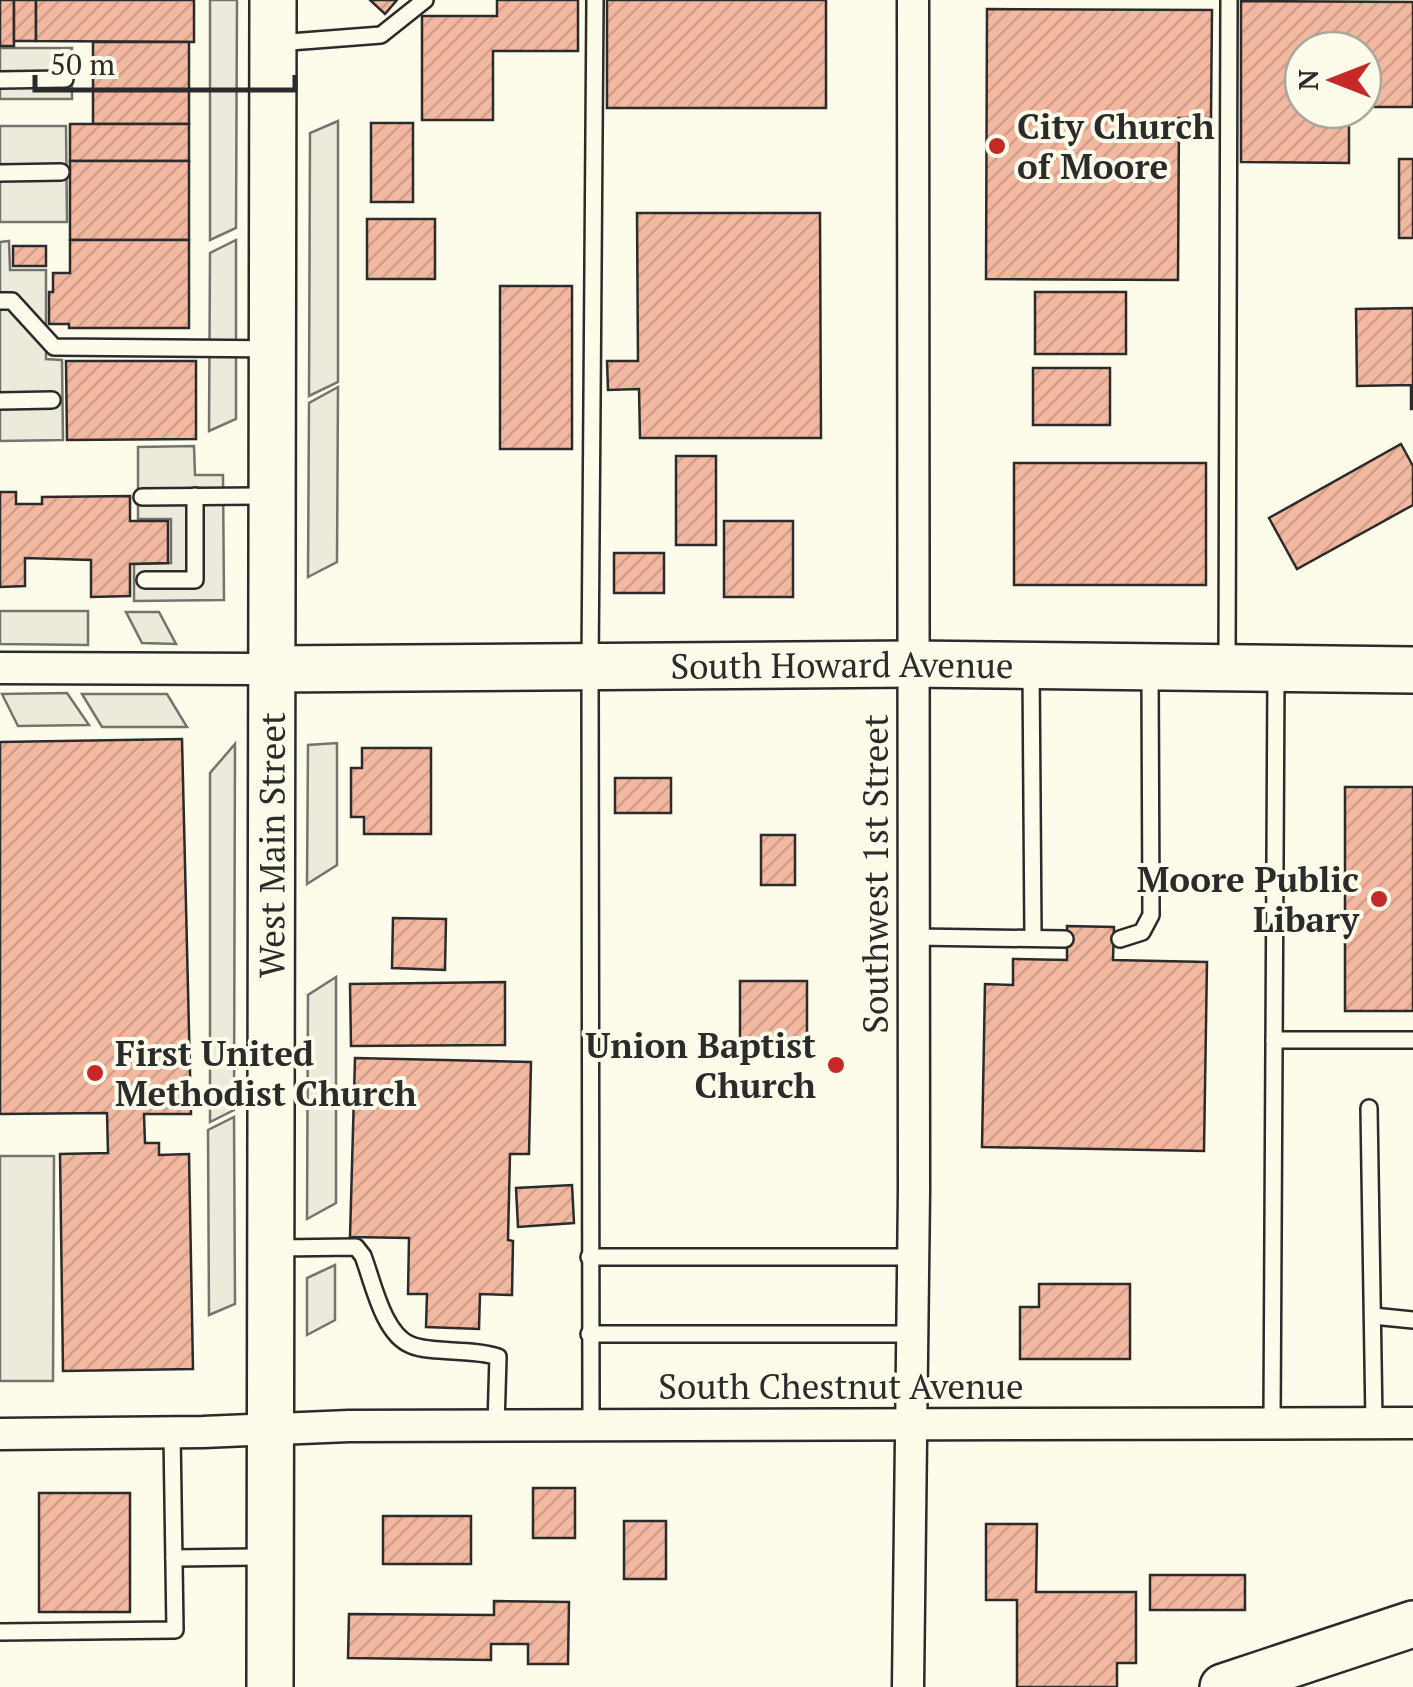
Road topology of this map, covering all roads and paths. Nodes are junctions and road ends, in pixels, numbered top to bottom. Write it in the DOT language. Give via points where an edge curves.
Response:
graph roads {
  1 [pos="425,0"];
  2 [pos="596,0"];
  3 [pos="913,0"];
  4 [pos="1230,0"];
  5 [pos="273,22"];
  6 [pos="65,79"];
  7 [pos="0,80"];
  8 [pos="0,172"];
  9 [pos="60,172"];
  10 [pos="0,301"];
  11 [pos="272,349"];
  12 [pos="0,400"];
  13 [pos="52,400"];
  14 [pos="142,496"];
  15 [pos="195,496"];
  16 [pos="272,496"];
  17 [pos="145,580"];
  18 [pos="911,664"];
  19 [pos="1031,666"];
  20 [pos="0,668"];
  21 [pos="590,668"];
  22 [pos="1150,668"];
  23 [pos="272,669"];
  24 [pos="1227,669"];
  25 [pos="1276,669"];
  26 [pos="1413,670"];
  27 [pos="913,937"];
  28 [pos="1033,938"];
  29 [pos="1065,939"];
  30 [pos="1120,939"];
  31 [pos="1274,1040"];
  32 [pos="1413,1040"];
  33 [pos="1368,1108"];
  34 [pos="270,1248"];
  35 [pos="912,1257"];
  36 [pos="589,1258"];
  37 [pos="1372,1316"];
  38 [pos="1413,1320"];
  39 [pos="589,1334"];
  40 [pos="910,1334"];
  41 [pos="909,1422"];
  42 [pos="1272,1422"];
  43 [pos="1374,1422"];
  44 [pos="1413,1422"];
  45 [pos="496,1425"];
  46 [pos="591,1425"];
  47 [pos="270,1430"];
  48 [pos="172,1433"];
  49 [pos="0,1434"];
  50 [pos="270,1556"];
  51 [pos="174,1558"];
  52 [pos="1413,1624"];
  53 [pos="0,1632"];
  54 [pos="270,1687"];
  55 [pos="908,1687"];
  56 [pos="1223,1687"];
  1 -- 5 [label="lane" via="381,35"];
  2 -- 21 [label="lane"];
  3 -- 18 [label="street, Southwest 1st Street"];
  4 -- 24 [label="lane"];
  5 -- 11 [label="main road, West Main Street"];
  6 -- 7 [label="lane"];
  8 -- 9 [label="lane"];
  10 -- 11 [label="lane" via="12,301 54,347"];
  11 -- 16 [label="main road, West Main Street"];
  12 -- 13 [label="lane"];
  14 -- 15 [label="lane"];
  15 -- 16 [label="lane"];
  15 -- 17 [label="lane" via="195,580"];
  16 -- 23 [label="main road, West Main Street"];
  18 -- 19 [label="main road, South Howard Avenue"];
  18 -- 21 [label="main road, South Howard Avenue"];
  18 -- 27 [label="street, Southwest 1st Street"];
  19 -- 22 [label="main road, South Howard Avenue"];
  19 -- 28 [label="lane"];
  20 -- 23 [label="street"];
  21 -- 23 [label="main road, South Howard Avenue"];
  21 -- 36 [label="lane"];
  22 -- 24 [label="main road, South Howard Avenue"];
  22 -- 30 [label="lane" via="1150,915 1142,932"];
  23 -- 34 [label="main road, West Main Street"];
  24 -- 25 [label="main road, South Howard Avenue"];
  25 -- 26 [label="main road, South Howard Avenue"];
  25 -- 31 [label="lane"];
  27 -- 28 [label="lane"];
  27 -- 35 [label="street, Southwest 1st Street"];
  28 -- 29 [label="lane"];
  31 -- 32 [label="lane"];
  31 -- 42 [label="lane"];
  33 -- 37 [label="lane"];
  34 -- 45 [label="lane" via="356,1247 391,1328 410,1345 498,1357"];
  34 -- 47 [label="main road, West Main Street"];
  35 -- 36 [label="lane"];
  35 -- 40 [label="street, Southwest 1st Street"];
  36 -- 39 [label="lane"];
  37 -- 38 [label="lane"];
  37 -- 43 [label="lane"];
  39 -- 40 [label="lane"];
  39 -- 46 [label="lane"];
  40 -- 41 [label="street, Southwest 1st Street"];
  41 -- 42 [label="street, South Chestnut Avenue"];
  41 -- 46 [label="street, South Chestnut Avenue"];
  41 -- 55 [label="street, Southwest 1st Street"];
  42 -- 43 [label="street, South Chestnut Avenue"];
  43 -- 44 [label="street, South Chestnut Avenue"];
  45 -- 46 [label="street, South Chestnut Avenue"];
  45 -- 47 [label="street, South Chestnut Avenue"];
  47 -- 48 [label="street, South Chestnut Avenue"];
  47 -- 50 [label="main road, West Main Street"];
  48 -- 49 [label="street, South Chestnut Avenue"];
  48 -- 51 [label="lane"];
  50 -- 51 [label="lane"];
  50 -- 54 [label="main road, West Main Street"];
  51 -- 53 [label="lane" via="175,1630"];
  52 -- 56 [label="main road"];
}
